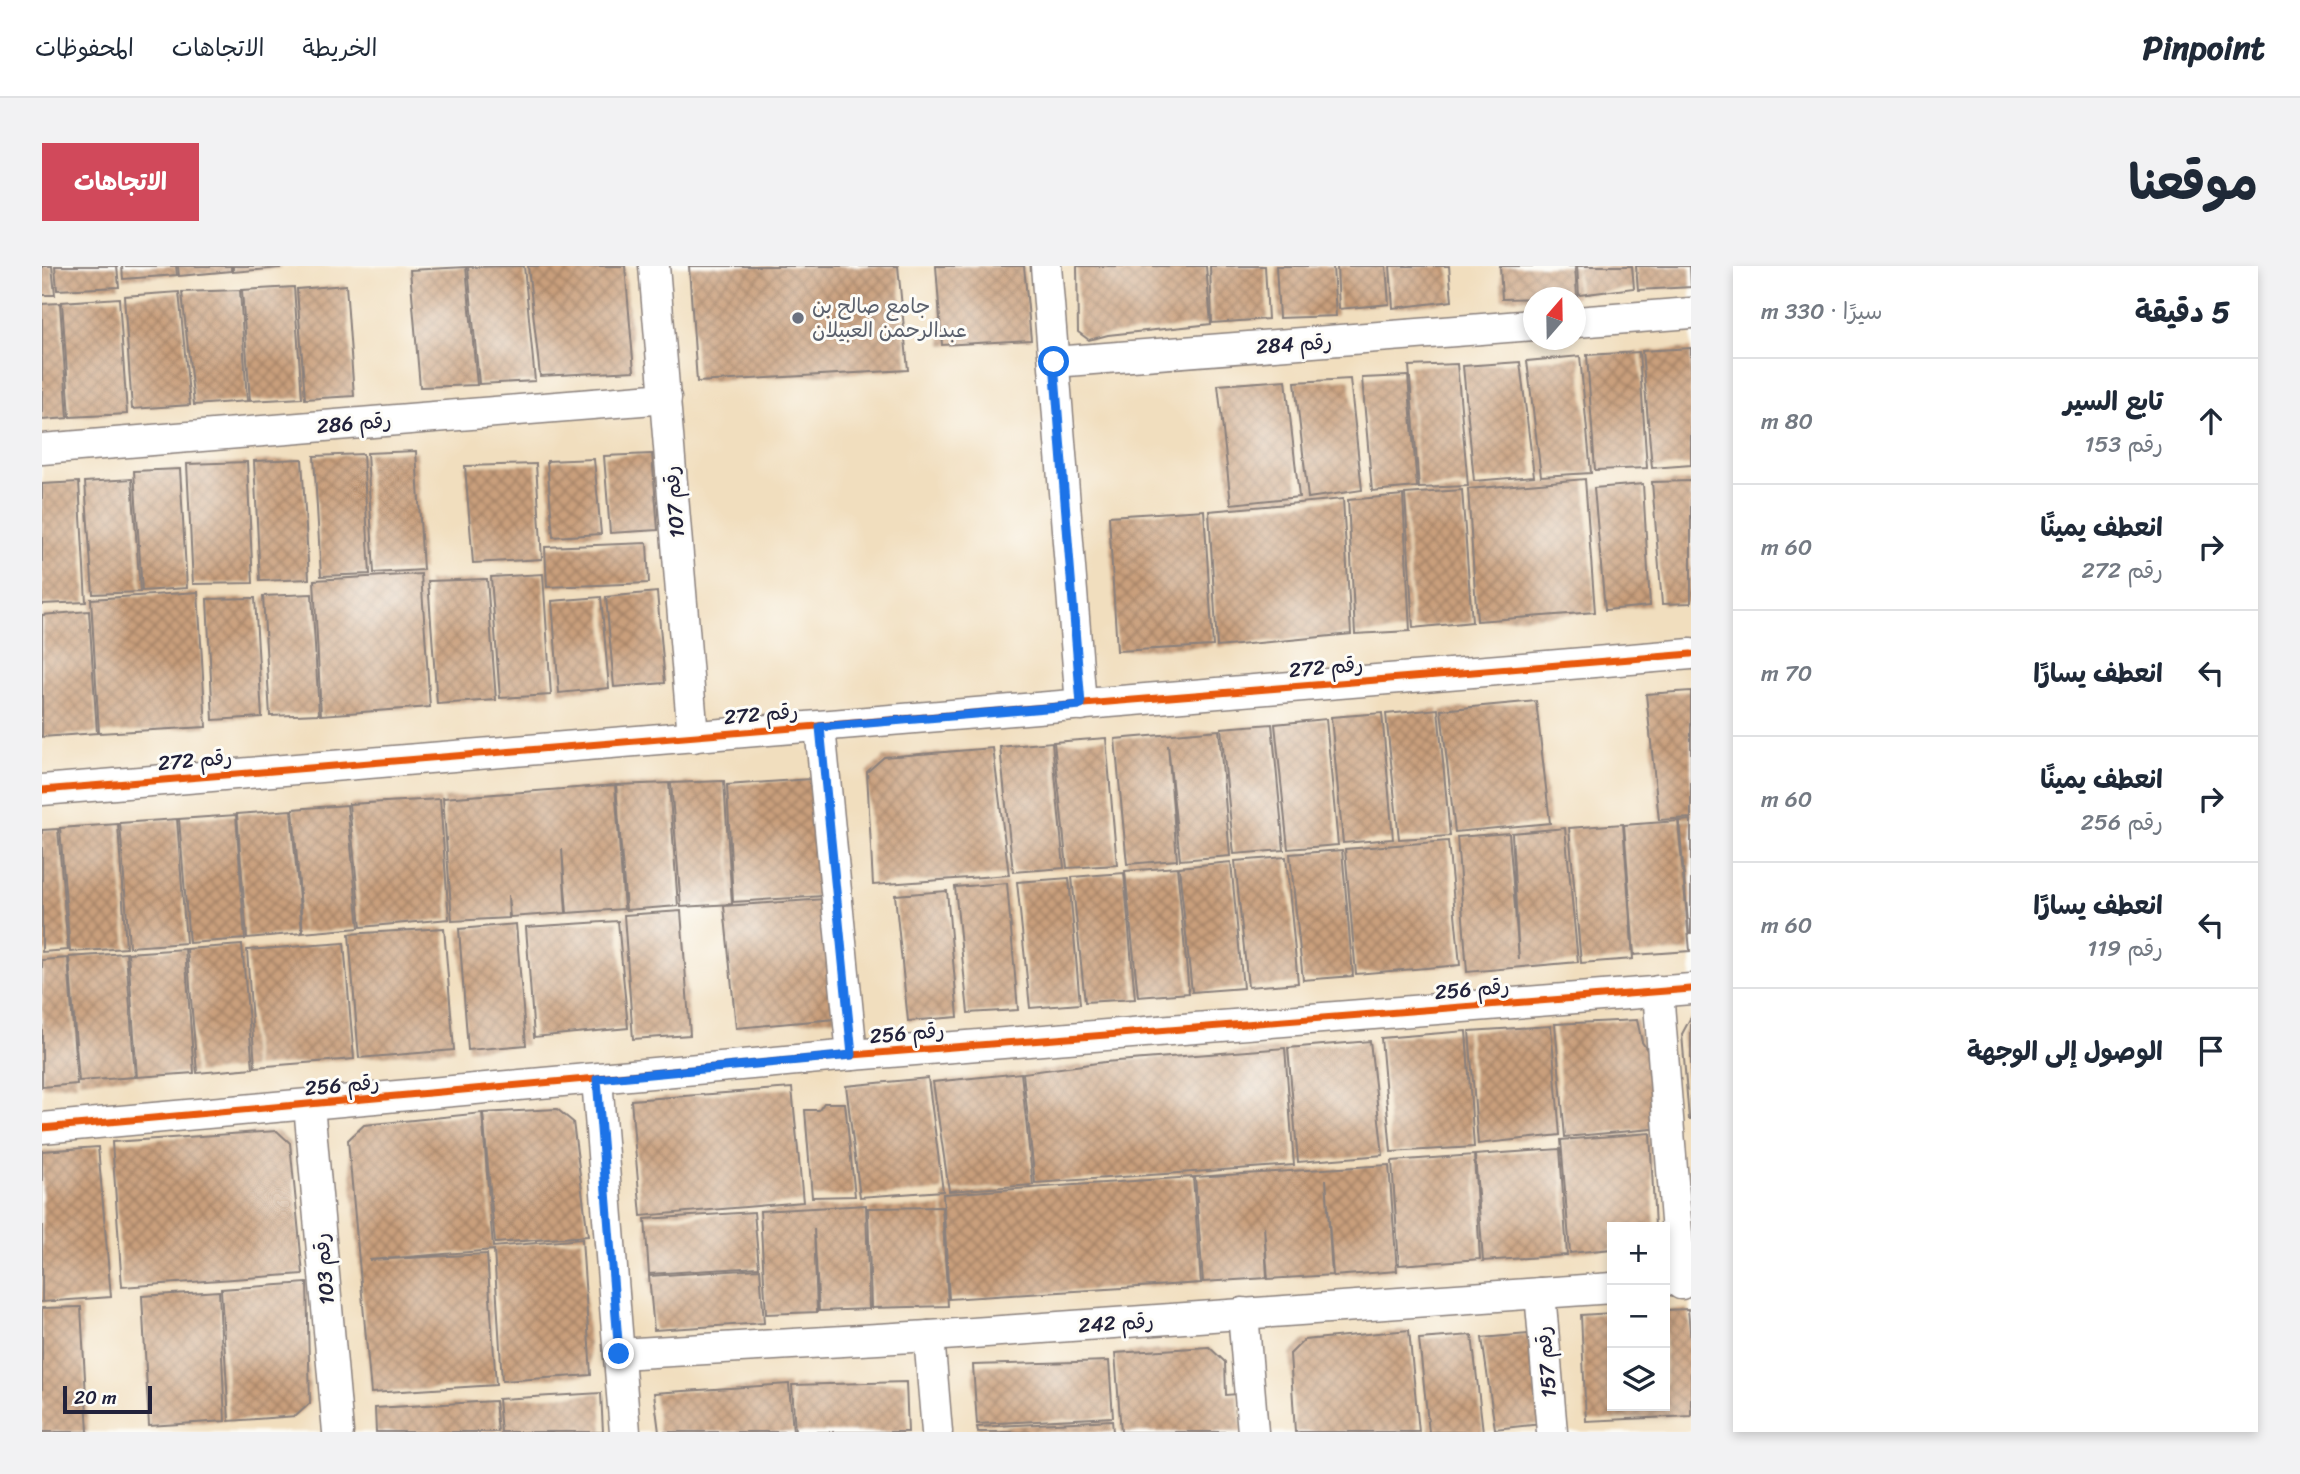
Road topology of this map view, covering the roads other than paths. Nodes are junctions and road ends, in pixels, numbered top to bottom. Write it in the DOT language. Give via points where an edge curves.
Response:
graph roads {
  1 [pos="654,266"];
  2 [pos="1046,266"];
  3 [pos="1691,313"];
  4 [pos="1586,321"];
  5 [pos="1523,326"];
  6 [pos="1054,362"];
  7 [pos="666,398"];
  8 [pos="42,449"];
  9 [pos="1691,654"];
  10 [pos="1081,705"];
  11 [pos="820,727"];
  12 [pos="693,737"];
  13 [pos="42,790"];
  14 [pos="1691,989"];
  15 [pos="1658,992"];
  16 [pos="852,1055"];
  17 [pos="597,1079"];
  18 [pos="309,1105"];
  19 [pos="42,1128"];
  20 [pos="1679,1284"];
  21 [pos="1607,1288"];
  22 [pos="1540,1293"];
  23 [pos="1242,1313"];
  24 [pos="929,1336"];
  25 [pos="619,1354"];
  26 [pos="338,1432"];
  27 [pos="625,1432"];
  28 [pos="937,1432"];
  29 [pos="1253,1432"];
  30 [pos="1552,1432"];
  1 -- 7 [label="street, رقم 107"];
  2 -- 6 [label="street"];
  3 -- 4 [label="street"];
  5 -- 6 [label="street, رقم 284"];
  6 -- 10 [label="street"];
  7 -- 8 [label="street, رقم 286"];
  7 -- 12 [label="street, رقم 107"];
  9 -- 10 [label="street, رقم 272"];
  10 -- 11 [label="street, رقم 272"];
  11 -- 12 [label="street, رقم 272"];
  11 -- 16 [label="street"];
  12 -- 13 [label="street, رقم 272"];
  14 -- 15 [label="street, رقم 256"];
  15 -- 16 [label="street, رقم 256"];
  15 -- 20 [label="street"];
  16 -- 17 [label="street, رقم 256"];
  17 -- 18 [label="street, رقم 256"];
  17 -- 25 [label="street"];
  18 -- 19 [label="street, رقم 256"];
  18 -- 26 [label="street, رقم 103"];
  21 -- 22 [label="street, رقم 242"];
  22 -- 23 [label="street, رقم 242"];
  22 -- 30 [label="street, رقم 157"];
  23 -- 24 [label="street, رقم 242"];
  23 -- 29 [label="street"];
  24 -- 25 [label="street, رقم 242"];
  24 -- 28 [label="street"];
  25 -- 27 [label="street"];
}
